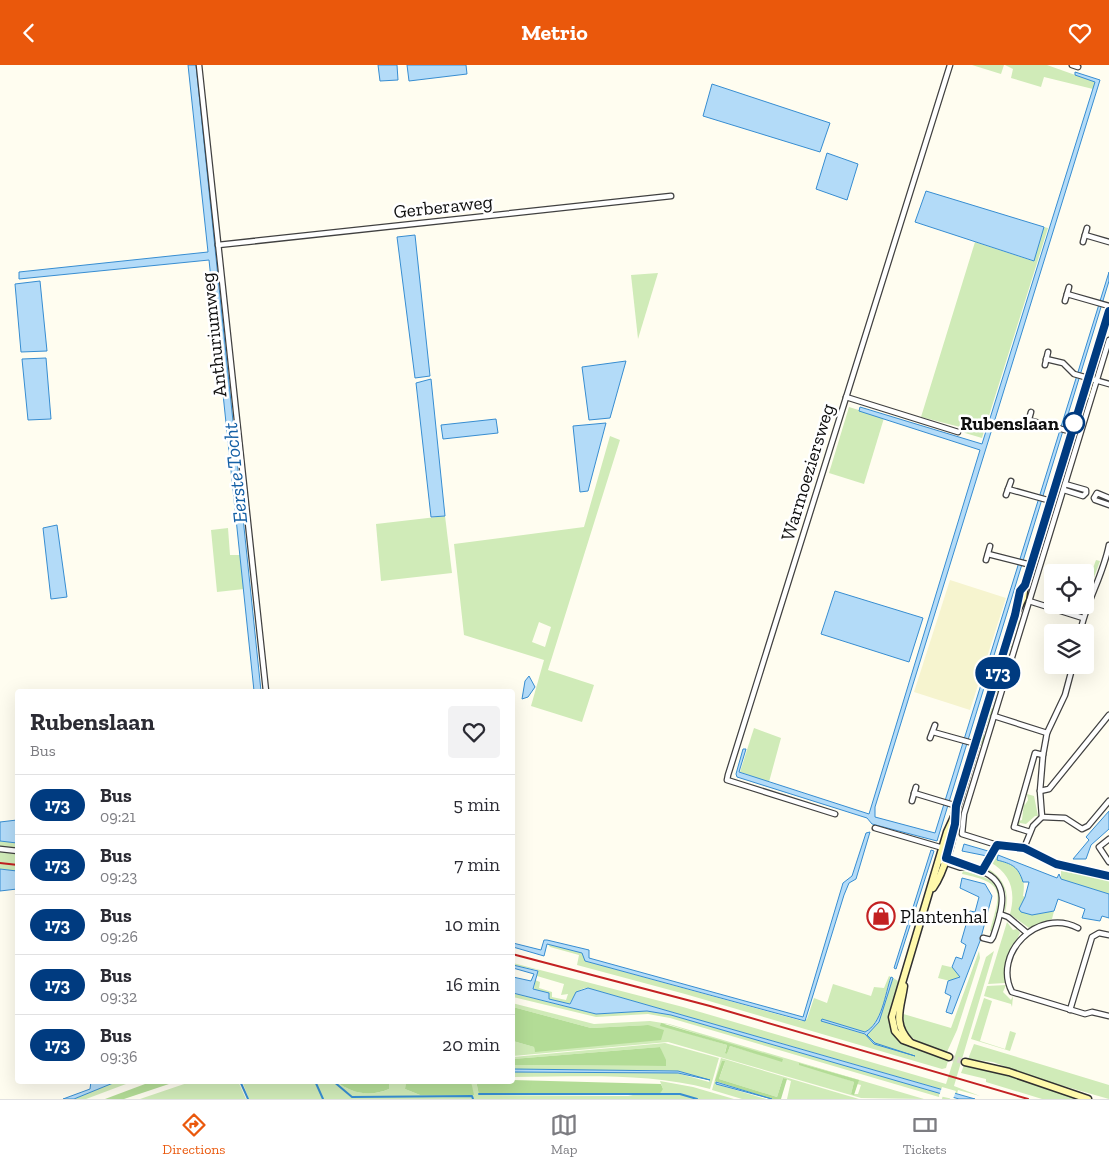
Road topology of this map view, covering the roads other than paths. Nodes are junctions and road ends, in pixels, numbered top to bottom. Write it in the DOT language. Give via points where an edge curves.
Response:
graph roads {
  1 [pos="199,65"];
  2 [pos="950,65"];
  3 [pos="671,196"];
  4 [pos="1087,228"];
  5 [pos="1085,235"];
  6 [pos="1083,242"];
  7 [pos="1109,243"];
  8 [pos="218,245"];
  9 [pos="1069,287"];
  10 [pos="1067,294"];
  11 [pos="1065,301"];
  12 [pos="1108,307"];
  13 [pos="1109,340"];
  14 [pos="1048,353"];
  15 [pos="1046,359"];
  16 [pos="1045,365"];
  17 [pos="1089,378"];
  18 [pos="1109,384"];
  19 [pos="846,397"];
  20 [pos="1031,412"];
  21 [pos="1029,419"];
  22 [pos="1027,427"];
  23 [pos="1068,431"];
  24 [pos="958,432"];
  25 [pos="1010,481"];
  26 [pos="1065,484"];
  27 [pos="1008,489"];
  28 [pos="1064,490"];
  29 [pos="1006,495"];
  30 [pos="1109,498"];
  31 [pos="1047,500"];
  32 [pos="1109,505"];
  33 [pos="1109,545"];
  34 [pos="990,546"];
  35 [pos="988,554"];
  36 [pos="986,560"];
  37 [pos="1027,564"];
  38 [pos="1029,601"];
  39 [pos="1083,618"];
  40 [pos="1082,624"];
  41 [pos="1070,674"];
  42 [pos="266,689"];
  43 [pos="1109,715"];
  44 [pos="994,716"];
  45 [pos="934,725"];
  46 [pos="932,731"];
  47 [pos="1048,733"];
  48 [pos="930,738"];
  49 [pos="972,743"];
  50 [pos="1043,755"];
  51 [pos="916,787"];
  52 [pos="1040,791"];
  53 [pos="914,793"];
  54 [pos="912,801"];
  55 [pos="1109,801"];
  56 [pos="956,806"];
  57 [pos="835,814"];
  58 [pos="1042,817"];
  59 [pos="875,828"];
  60 [pos="1030,832"];
  61 [pos="1109,839"];
  62 [pos="997,845"];
  63 [pos="1024,848"];
  64 [pos="0,849"];
  65 [pos="945,849"];
  66 [pos="15,851"];
  67 [pos="943,860"];
  68 [pos="1109,862"];
  69 [pos="982,871"];
  70 [pos="1109,876"];
  71 [pos="1000,914"];
  72 [pos="1078,928"];
  73 [pos="1026,933"];
  74 [pos="1109,935"];
  75 [pos="983,938"];
  76 [pos="1070,1010"];
  77 [pos="1109,1016"];
  78 [pos="949,1057"];
  79 [pos="965,1062"];
  80 [pos="1088,1099"];
  1 -- 8 [label="street, Anthuriumweg"];
  2 -- 19 [label="street, Warmoeziersweg"];
  3 -- 8 [label="street, Gerberaweg"];
  4 -- 5 [label="street"];
  5 -- 6 [label="street"];
  5 -- 7 [label="street"];
  8 -- 42 [label="street, Anthuriumweg"];
  9 -- 10 [label="street"];
  10 -- 11 [label="street"];
  10 -- 12 [label="street"];
  12 -- 17 [label="main road"];
  13 -- 17 [label="street"];
  14 -- 15 [label="street"];
  15 -- 16 [label="street"];
  15 -- 17 [label="street" via="1066,365 1070,372"];
  17 -- 18 [label="street"];
  17 -- 23 [label="main road"];
  17 -- 26 [label="street"];
  19 -- 24 [label="street"];
  19 -- 57 [label="street, Warmoeziersweg" via="727,780"];
  20 -- 21 [label="street"];
  21 -- 22 [label="street"];
  21 -- 23 [label="street"];
  23 -- 31 [label="main road"];
  25 -- 27 [label="street"];
  26 -- 28 [label="street"];
  26 -- 28 [label="street" via="1086,490 1086,493 1083,496"];
  27 -- 29 [label="street"];
  27 -- 31 [label="street"];
  28 -- 38 [label="street"];
  30 -- 32 [label="street" via="1097,493 1094,498"];
  31 -- 37 [label="main road"];
  33 -- 39 [label="street"];
  34 -- 35 [label="street"];
  35 -- 36 [label="street"];
  35 -- 37 [label="street"];
  37 -- 49 [label="main road" via="1023,598"];
  38 -- 39 [label="street"];
  38 -- 44 [label="street"];
  39 -- 40 [label="street"];
  41 -- 47 [label="street" via="1065,695"];
  43 -- 52 [label="street" via="1049,789"];
  44 -- 47 [label="street"];
  44 -- 62 [label="street" via="964,814 962,833"];
  45 -- 46 [label="street"];
  46 -- 48 [label="street"];
  46 -- 49 [label="street"];
  47 -- 50 [label="street"];
  49 -- 56 [label="main road"];
  50 -- 52 [label="street"];
  50 -- 60 [label="street" via="1035,753 1014,827"];
  51 -- 53 [label="street"];
  52 -- 58 [label="street"];
  53 -- 54 [label="street"];
  53 -- 56 [label="street"];
  55 -- 58 [label="street" via="1082,829 1065,818"];
  56 -- 65 [label="main road" via="955,824"];
  58 -- 60 [label="street"];
  59 -- 65 [label="street"];
  60 -- 63 [label="street"];
  61 -- 68 [label="street" via="1099,847"];
  62 -- 63 [label="street"];
  62 -- 69 [label="street"];
  63 -- 70 [label="street" via="1056,864"];
  64 -- 66 [label="street"];
  65 -- 67 [label="main road"];
  67 -- 69 [label="street"];
  67 -- 78 [label="main road" via="893,1009 899,1037"];
  69 -- 71 [label="street" via="993,877 1002,890 1004,897"];
  71 -- 73 [label="street"];
  71 -- 75 [label="street" via="991,940"];
  72 -- 73 [label="street" via="1066,923 1049,923"];
  73 -- 76 [label="street" via="1010,961 1009,986 1012,992"];
  74 -- 76 [label="street" via="1096,933 1092,937"];
  76 -- 77 [label="street"];
  79 -- 80 [label="main road"];
}
